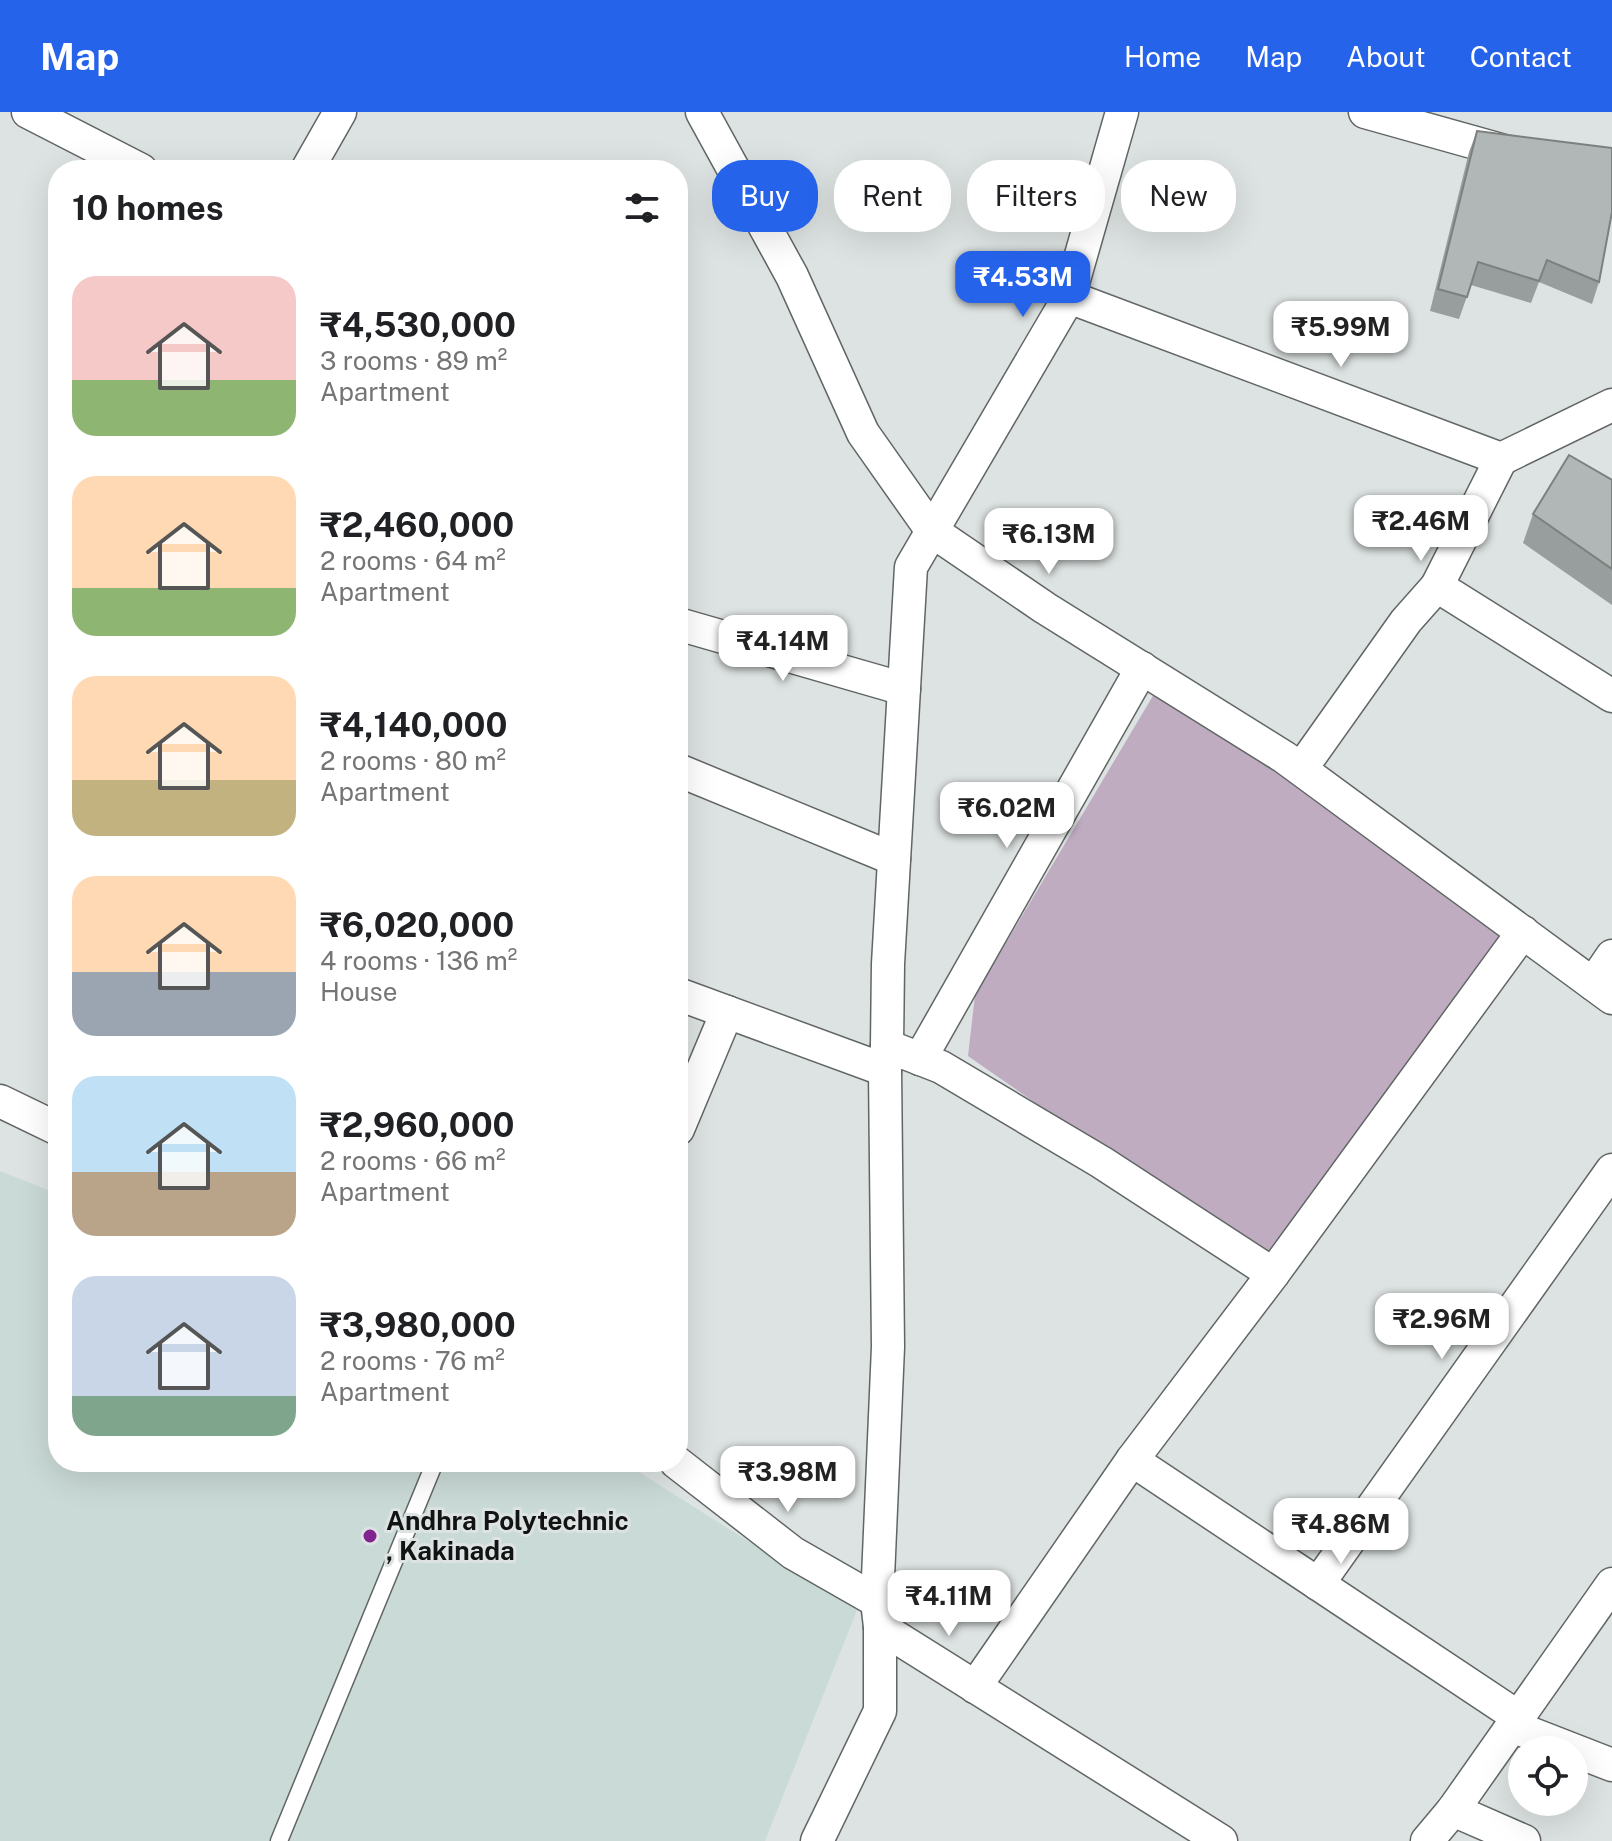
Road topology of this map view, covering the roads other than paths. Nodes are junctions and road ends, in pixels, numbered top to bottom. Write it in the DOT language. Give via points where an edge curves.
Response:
graph roads {
  1 [pos="340,112"];
  2 [pos="702,112"];
  3 [pos="1122,112"];
  4 [pos="1365,112"];
  5 [pos="33,113"];
  6 [pos="122,160"];
  7 [pos="313,160"];
  8 [pos="1546,163"];
  9 [pos="1069,297"];
  10 [pos="1612,405"];
  11 [pos="1501,459"];
  12 [pos="932,531"];
  13 [pos="1437,586"];
  14 [pos="688,627"];
  15 [pos="1142,668"];
  16 [pos="904,689"];
  17 [pos="1612,696"];
  18 [pos="1301,769"];
  19 [pos="688,774"];
  20 [pos="894,859"];
  21 [pos="1523,932"];
  22 [pos="1612,956"];
  23 [pos="1602,991"];
  24 [pos="688,998"];
  25 [pos="727,1012"];
  26 [pos="886,1058"];
  27 [pos="920,1059"];
  28 [pos="0,1101"];
  29 [pos="688,1105"];
  30 [pos="48,1124"];
  31 [pos="1612,1170"];
  32 [pos="1273,1274"];
  33 [pos="1132,1460"];
  34 [pos="688,1471"];
  35 [pos="431,1472"];
  36 [pos="1318,1584"];
  37 [pos="1606,1603"];
  38 [pos="879,1614"];
  39 [pos="975,1687"];
  40 [pos="1515,1722"];
  41 [pos="1612,1765"];
  42 [pos="1453,1810"];
  43 [pos="279,1841"];
  44 [pos="817,1841"];
  45 [pos="1221,1841"];
  46 [pos="1427,1841"];
  47 [pos="1524,1841"];
  1 -- 7 [label="street"];
  2 -- 12 [label="street" via="792,276 863,433"];
  3 -- 9 [label="street"];
  4 -- 8 [label="street"];
  5 -- 6 [label="street"];
  9 -- 11 [label="street"];
  9 -- 12 [label="street"];
  10 -- 11 [label="street"];
  11 -- 13 [label="street"];
  12 -- 15 [label="street"];
  12 -- 16 [label="street" via="911,567"];
  13 -- 17 [label="street"];
  13 -- 18 [label="street" via="1406,621"];
  14 -- 16 [label="street"];
  15 -- 18 [label="street"];
  15 -- 27 [label="street"];
  16 -- 20 [label="street"];
  18 -- 21 [label="street"];
  19 -- 20 [label="street"];
  20 -- 26 [label="street"];
  21 -- 23 [label="street"];
  21 -- 32 [label="street"];
  22 -- 23 [label="street"];
  24 -- 25 [label="street"];
  25 -- 26 [label="street"];
  25 -- 29 [label="street"];
  26 -- 27 [label="street"];
  26 -- 38 [label="street" via="888,1347"];
  27 -- 32 [label="street" via="1101,1162"];
  28 -- 30 [label="street"];
  31 -- 36 [label="street"];
  32 -- 33 [label="street"];
  33 -- 36 [label="street"];
  33 -- 39 [label="street"];
  34 -- 38 [label="street"];
  35 -- 43 [label="lane"];
  36 -- 40 [label="street"];
  37 -- 40 [label="street"];
  38 -- 39 [label="street"];
  38 -- 44 [label="street" via="880,1711"];
  39 -- 45 [label="street"];
  40 -- 41 [label="street"];
  40 -- 42 [label="street"];
  42 -- 46 [label="street"];
  42 -- 47 [label="street"];
}
